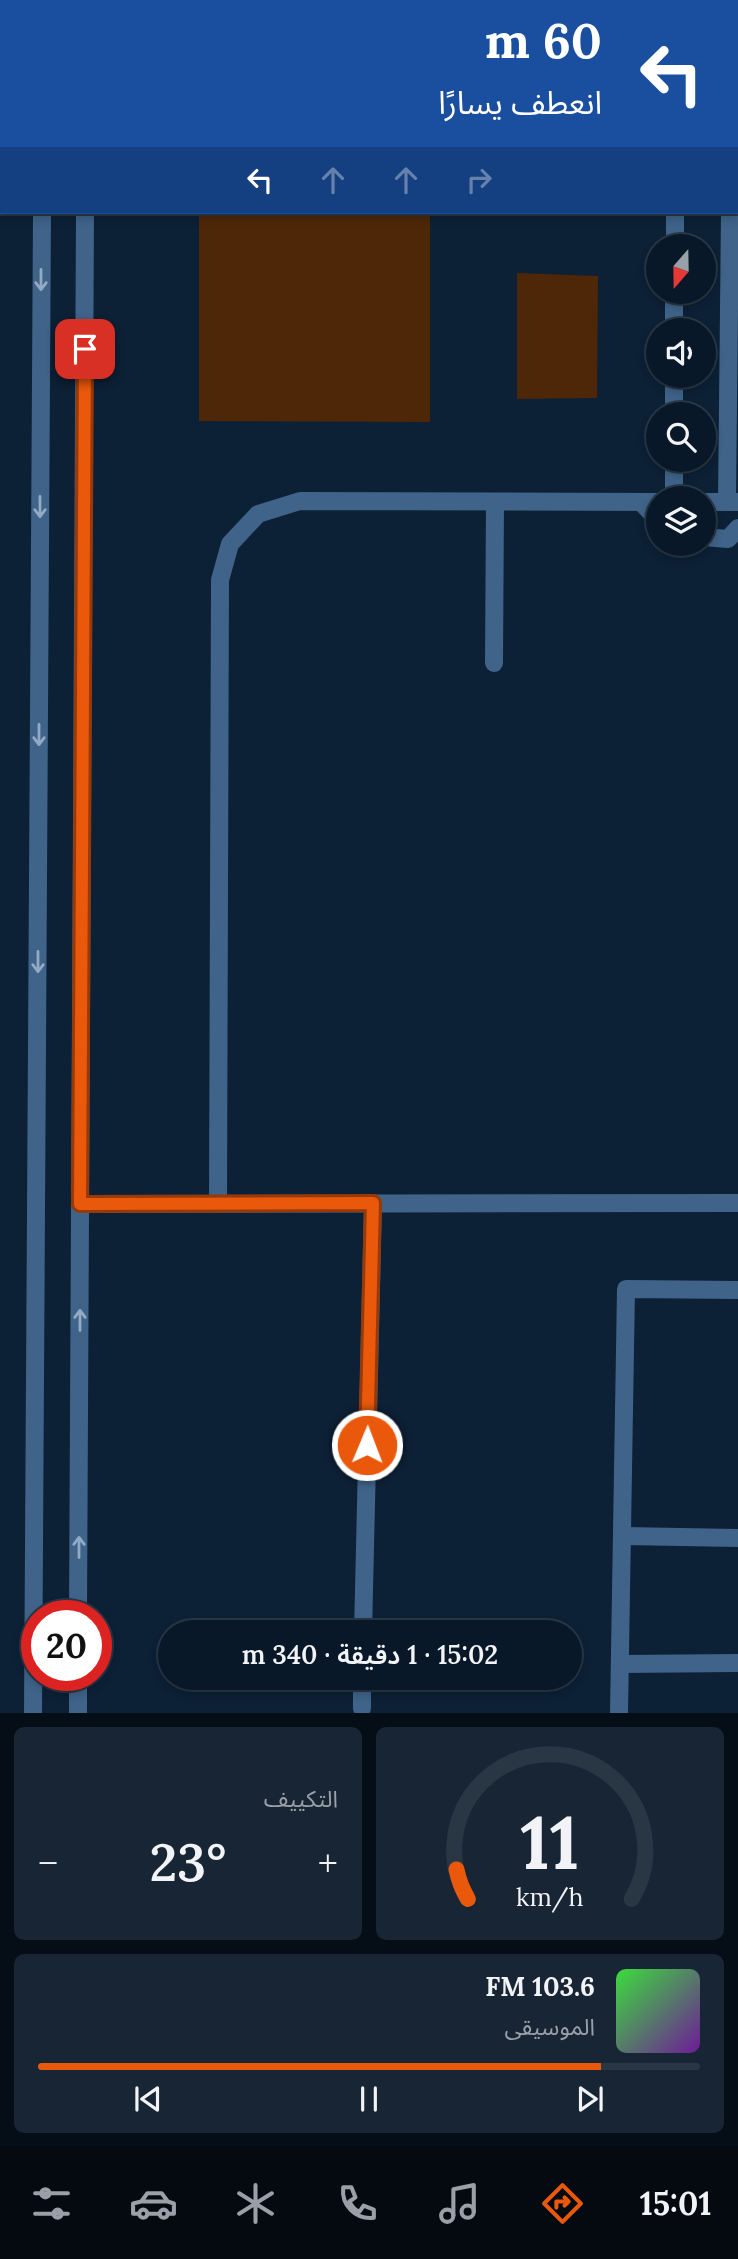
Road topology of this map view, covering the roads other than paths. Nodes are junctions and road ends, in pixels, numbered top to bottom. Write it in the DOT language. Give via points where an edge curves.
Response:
graph roads {
  1 [pos="42,214"];
  2 [pos="85,214"];
  3 [pos="675,214"];
  4 [pos="730,214"];
  5 [pos="674,234"];
  6 [pos="495,502"];
  7 [pos="646,502"];
  8 [pos="733,502"];
  9 [pos="738,527"];
  10 [pos="716,538"];
  11 [pos="494,663"];
  12 [pos="373,1203"];
  13 [pos="738,1203"];
  14 [pos="80,1204"];
  15 [pos="218,1204"];
  16 [pos="738,1290"];
  17 [pos="623,1536"];
  18 [pos="738,1538"];
  19 [pos="78,1600"];
  20 [pos="363,1620"];
  21 [pos="738,1663"];
  22 [pos="621,1664"];
  23 [pos="362,1690"];
  24 [pos="78,1691"];
  25 [pos="362,1708"];
  26 [pos="33,1713"];
  27 [pos="78,1713"];
  28 [pos="619,1713"];
  1 -- 26 [label="street, one-way"];
  2 -- 14 [label="street"];
  3 -- 5 [label="street"];
  4 -- 8 [label="street"];
  6 -- 7 [label="street"];
  6 -- 11 [label="street"];
  6 -- 15 [label="street" via="300,501 258,514 230,544 220,580"];
  9 -- 10 [label="street" via="728,539"];
  12 -- 13 [label="street"];
  12 -- 15 [label="street"];
  12 -- 20 [label="street"];
  14 -- 15 [label="street"];
  19 -- 14 [label="street, one-way"];
  16 -- 17 [label="street" via="626,1289"];
  17 -- 18 [label="street"];
  17 -- 22 [label="street"];
  21 -- 22 [label="street"];
  22 -- 28 [label="street"];
  23 -- 25 [label="street"];
  24 -- 27 [label="street"];
}
